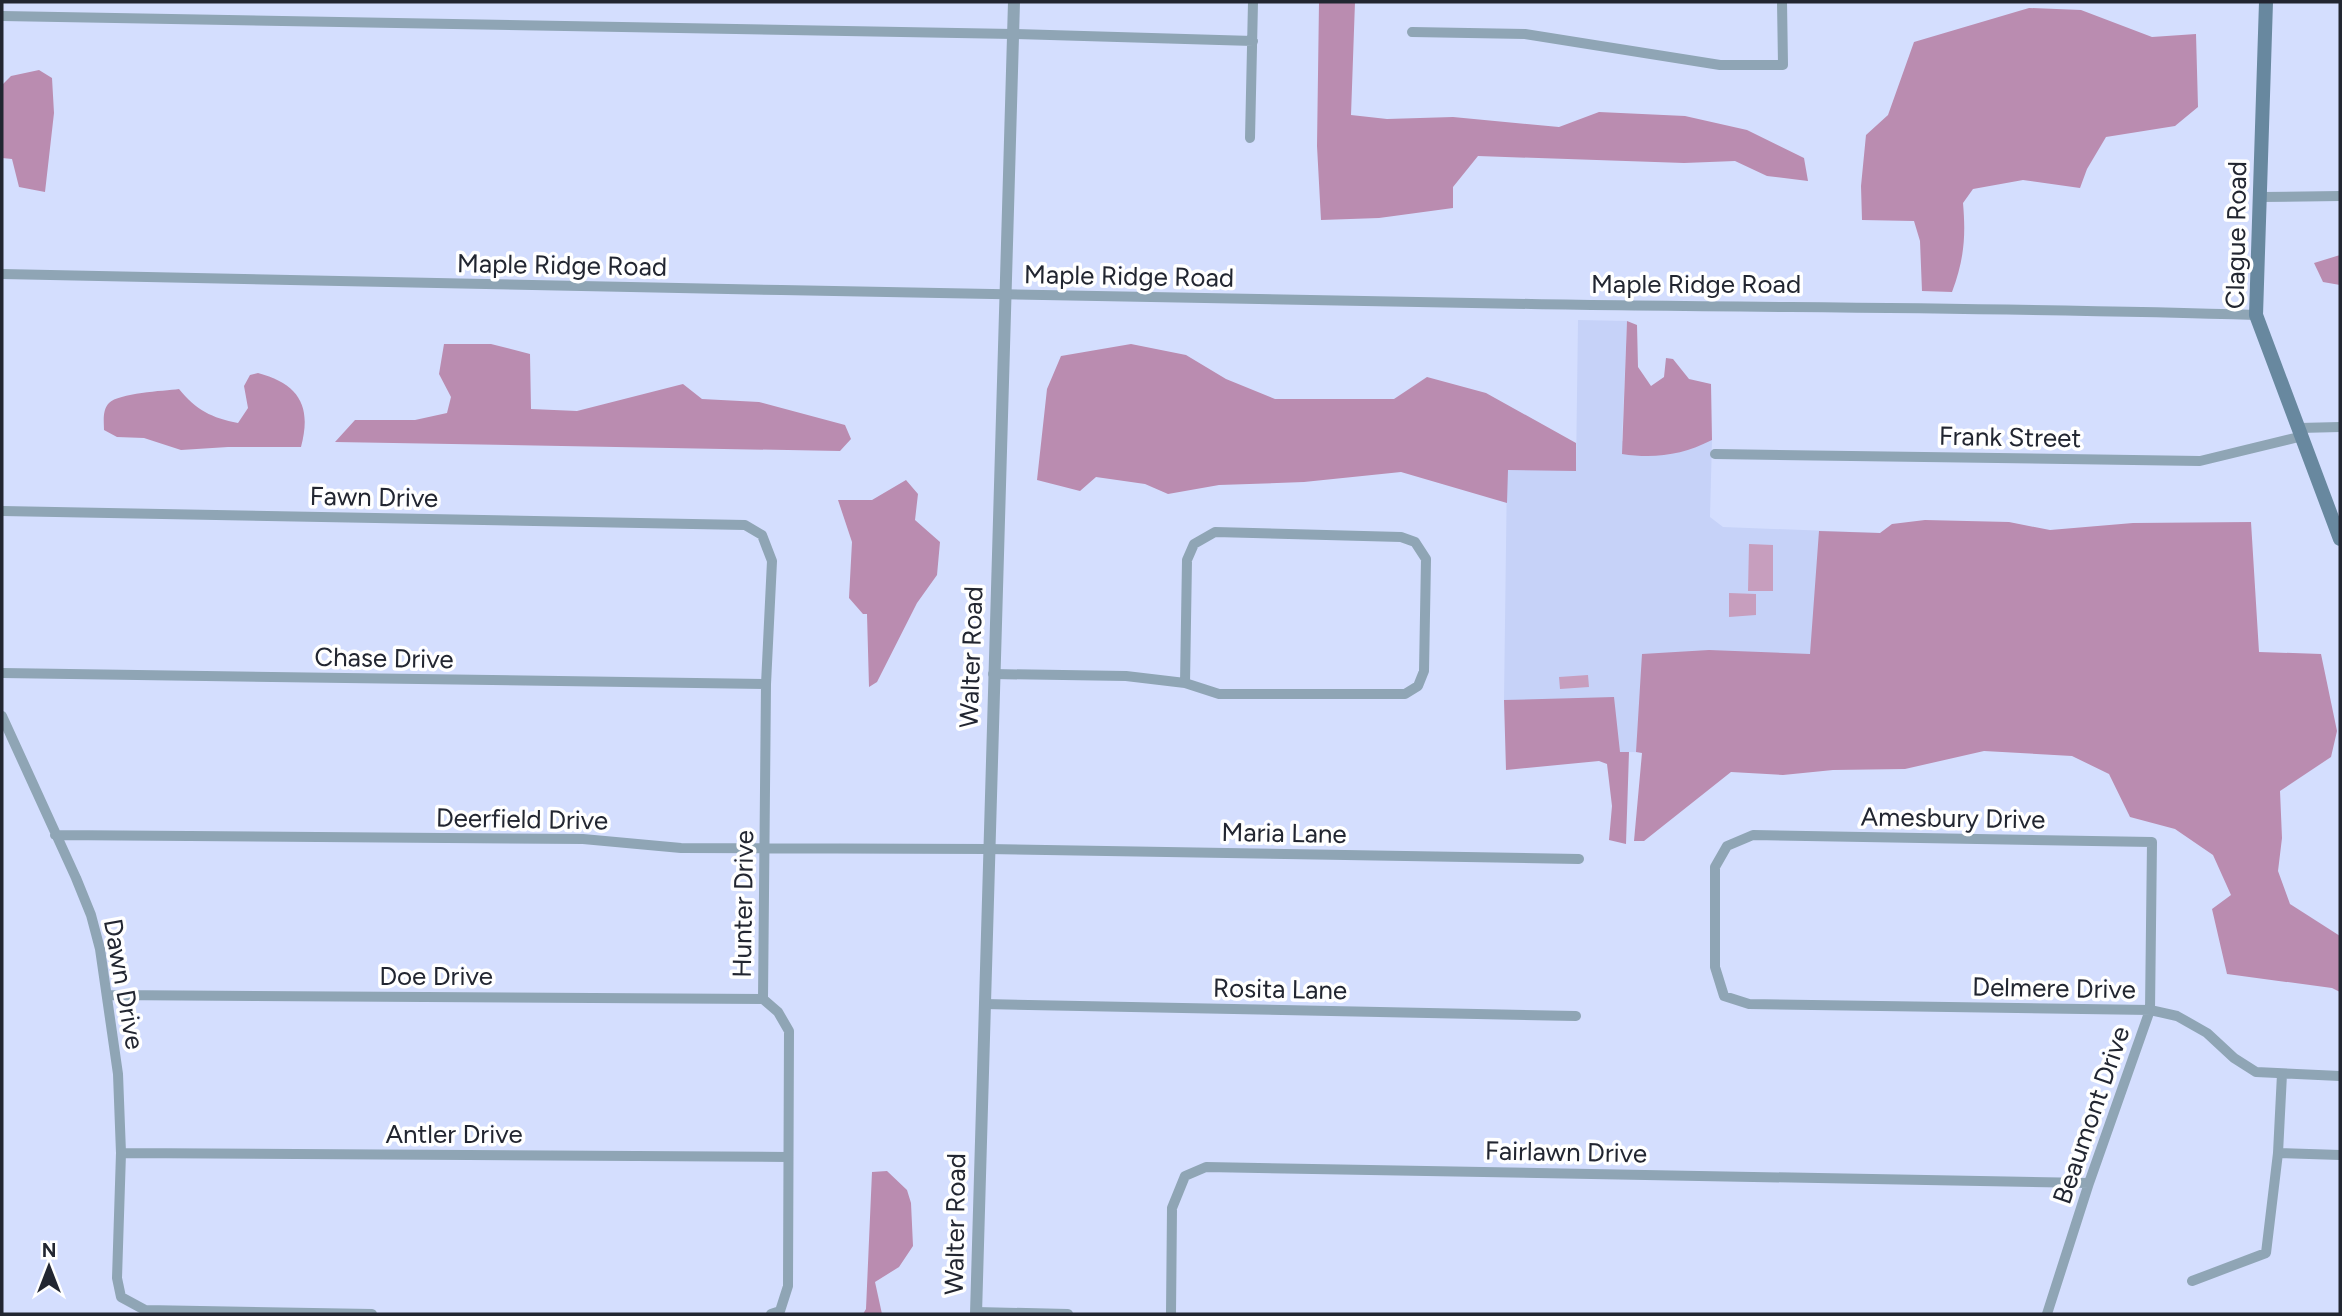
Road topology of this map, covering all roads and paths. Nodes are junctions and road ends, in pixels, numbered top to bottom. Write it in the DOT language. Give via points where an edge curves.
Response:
graph roads {
  1 [pos="1014,2"];
  2 [pos="1254,2"];
  3 [pos="1782,2"];
  4 [pos="2266,2"];
  5 [pos="2,16"];
  6 [pos="1412,32"];
  7 [pos="1013,34"];
  8 [pos="1253,41"];
  9 [pos="1250,138"];
  10 [pos="2340,196"];
  11 [pos="2261,197"];
  12 [pos="2,274"];
  13 [pos="1006,294"];
  14 [pos="2256,315"];
  15 [pos="2340,427"];
  16 [pos="2301,432"];
  17 [pos="1714,454"];
  18 [pos="2,511"];
  19 [pos="745,525"];
  20 [pos="2340,539"];
  21 [pos="2,674"];
  22 [pos="993,674"];
  23 [pos="766,684"];
  24 [pos="1185,684"];
  25 [pos="2,716"];
  26 [pos="55,835"];
  27 [pos="2152,842"];
  28 [pos="765,848"];
  29 [pos="988,849"];
  30 [pos="1579,859"];
  31 [pos="108,995"];
  32 [pos="763,999"];
  33 [pos="984,1004"];
  34 [pos="1749,1004"];
  35 [pos="2150,1010"];
  36 [pos="1576,1016"];
  37 [pos="2281,1074"];
  38 [pos="2340,1076"];
  39 [pos="121,1153"];
  40 [pos="2278,1153"];
  41 [pos="2340,1155"];
  42 [pos="788,1157"];
  43 [pos="2089,1183"];
  44 [pos="2192,1280"];
  45 [pos="976,1313"];
  46 [pos="372,1314"];
  47 [pos="771,1314"];
  48 [pos="1068,1314"];
  49 [pos="1171,1314"];
  50 [pos="2047,1314"];
  1 -- 7 [label="street, Walter Road"];
  2 -- 8 [label="street"];
  3 -- 6 [label="street" via="1783,65 1720,65 1525,34"];
  4 -- 11 [label="main road, Clague Road"];
  5 -- 7 [label="street"];
  7 -- 8 [label="street"];
  7 -- 13 [label="street, Walter Road"];
  8 -- 9 [label="street"];
  10 -- 11 [label="street"];
  11 -- 14 [label="main road, Clague Road"];
  12 -- 13 [label="street, Maple Ridge Road"];
  13 -- 14 [label="street, Maple Ridge Road"];
  13 -- 22 [label="street, Walter Road"];
  14 -- 16 [label="main road, Clague Road"];
  15 -- 16 [label="street, Frank Street"];
  16 -- 17 [label="street, Frank Street" via="2200,461"];
  16 -- 20 [label="main road, Clague Road"];
  18 -- 19 [label="street, Fawn Drive"];
  19 -- 23 [label="street, Hunter Drive" via="762,535 772,561"];
  21 -- 23 [label="street, Chase Drive"];
  22 -- 24 [label="street" via="1126,676"];
  22 -- 29 [label="street, Walter Road"];
  23 -- 28 [label="street, Hunter Drive"];
  24 -- 24 [label="street" via="1186,560 1194,544 1215,532 1401,537 1415,542 1426,559 1424,671 1418,685 1405,694 1219,694"];
  25 -- 26 [label="street, Dawn Drive"];
  26 -- 28 [label="street, Deerfield Drive" via="583,839 681,848"];
  26 -- 31 [label="street, Dawn Drive" via="91,915"];
  27 -- 34 [label="street, Amesbury Drive" via="1753,835 1727,846 1715,867 1715,967 1724,996"];
  27 -- 35 [label="street, Beaumont Drive"];
  28 -- 29 [label="street, Deerfield Drive"];
  28 -- 32 [label="street, Hunter Drive"];
  29 -- 30 [label="street, Maria Lane"];
  29 -- 33 [label="street, Walter Road"];
  31 -- 32 [label="street, Doe Drive"];
  31 -- 39 [label="street, Dawn Drive"];
  32 -- 42 [label="street, Hunter Drive" via="789,1031"];
  33 -- 36 [label="street, Rosita Lane"];
  33 -- 45 [label="street, Walter Road"];
  34 -- 35 [label="street, Delmere Drive"];
  35 -- 37 [label="street, Delmere Drive" via="2177,1016 2207,1033 2256,1072"];
  35 -- 43 [label="street, Beaumont Drive"];
  37 -- 38 [label="street, Delmere Drive"];
  37 -- 40 [label="street"];
  39 -- 42 [label="street, Antler Drive"];
  39 -- 46 [label="street, Dawn Drive" via="117,1278 121,1297 145,1310"];
  40 -- 41 [label="street"];
  40 -- 44 [label="street" via="2266,1253"];
  42 -- 47 [label="street, Hunter Drive" via="788,1286 780,1311"];
  43 -- 49 [label="street, Fairlawn Drive" via="1206,1167 1185,1176 1172,1208"];
  43 -- 50 [label="street, Beaumont Drive"];
  45 -- 48 [label="street"];
}
